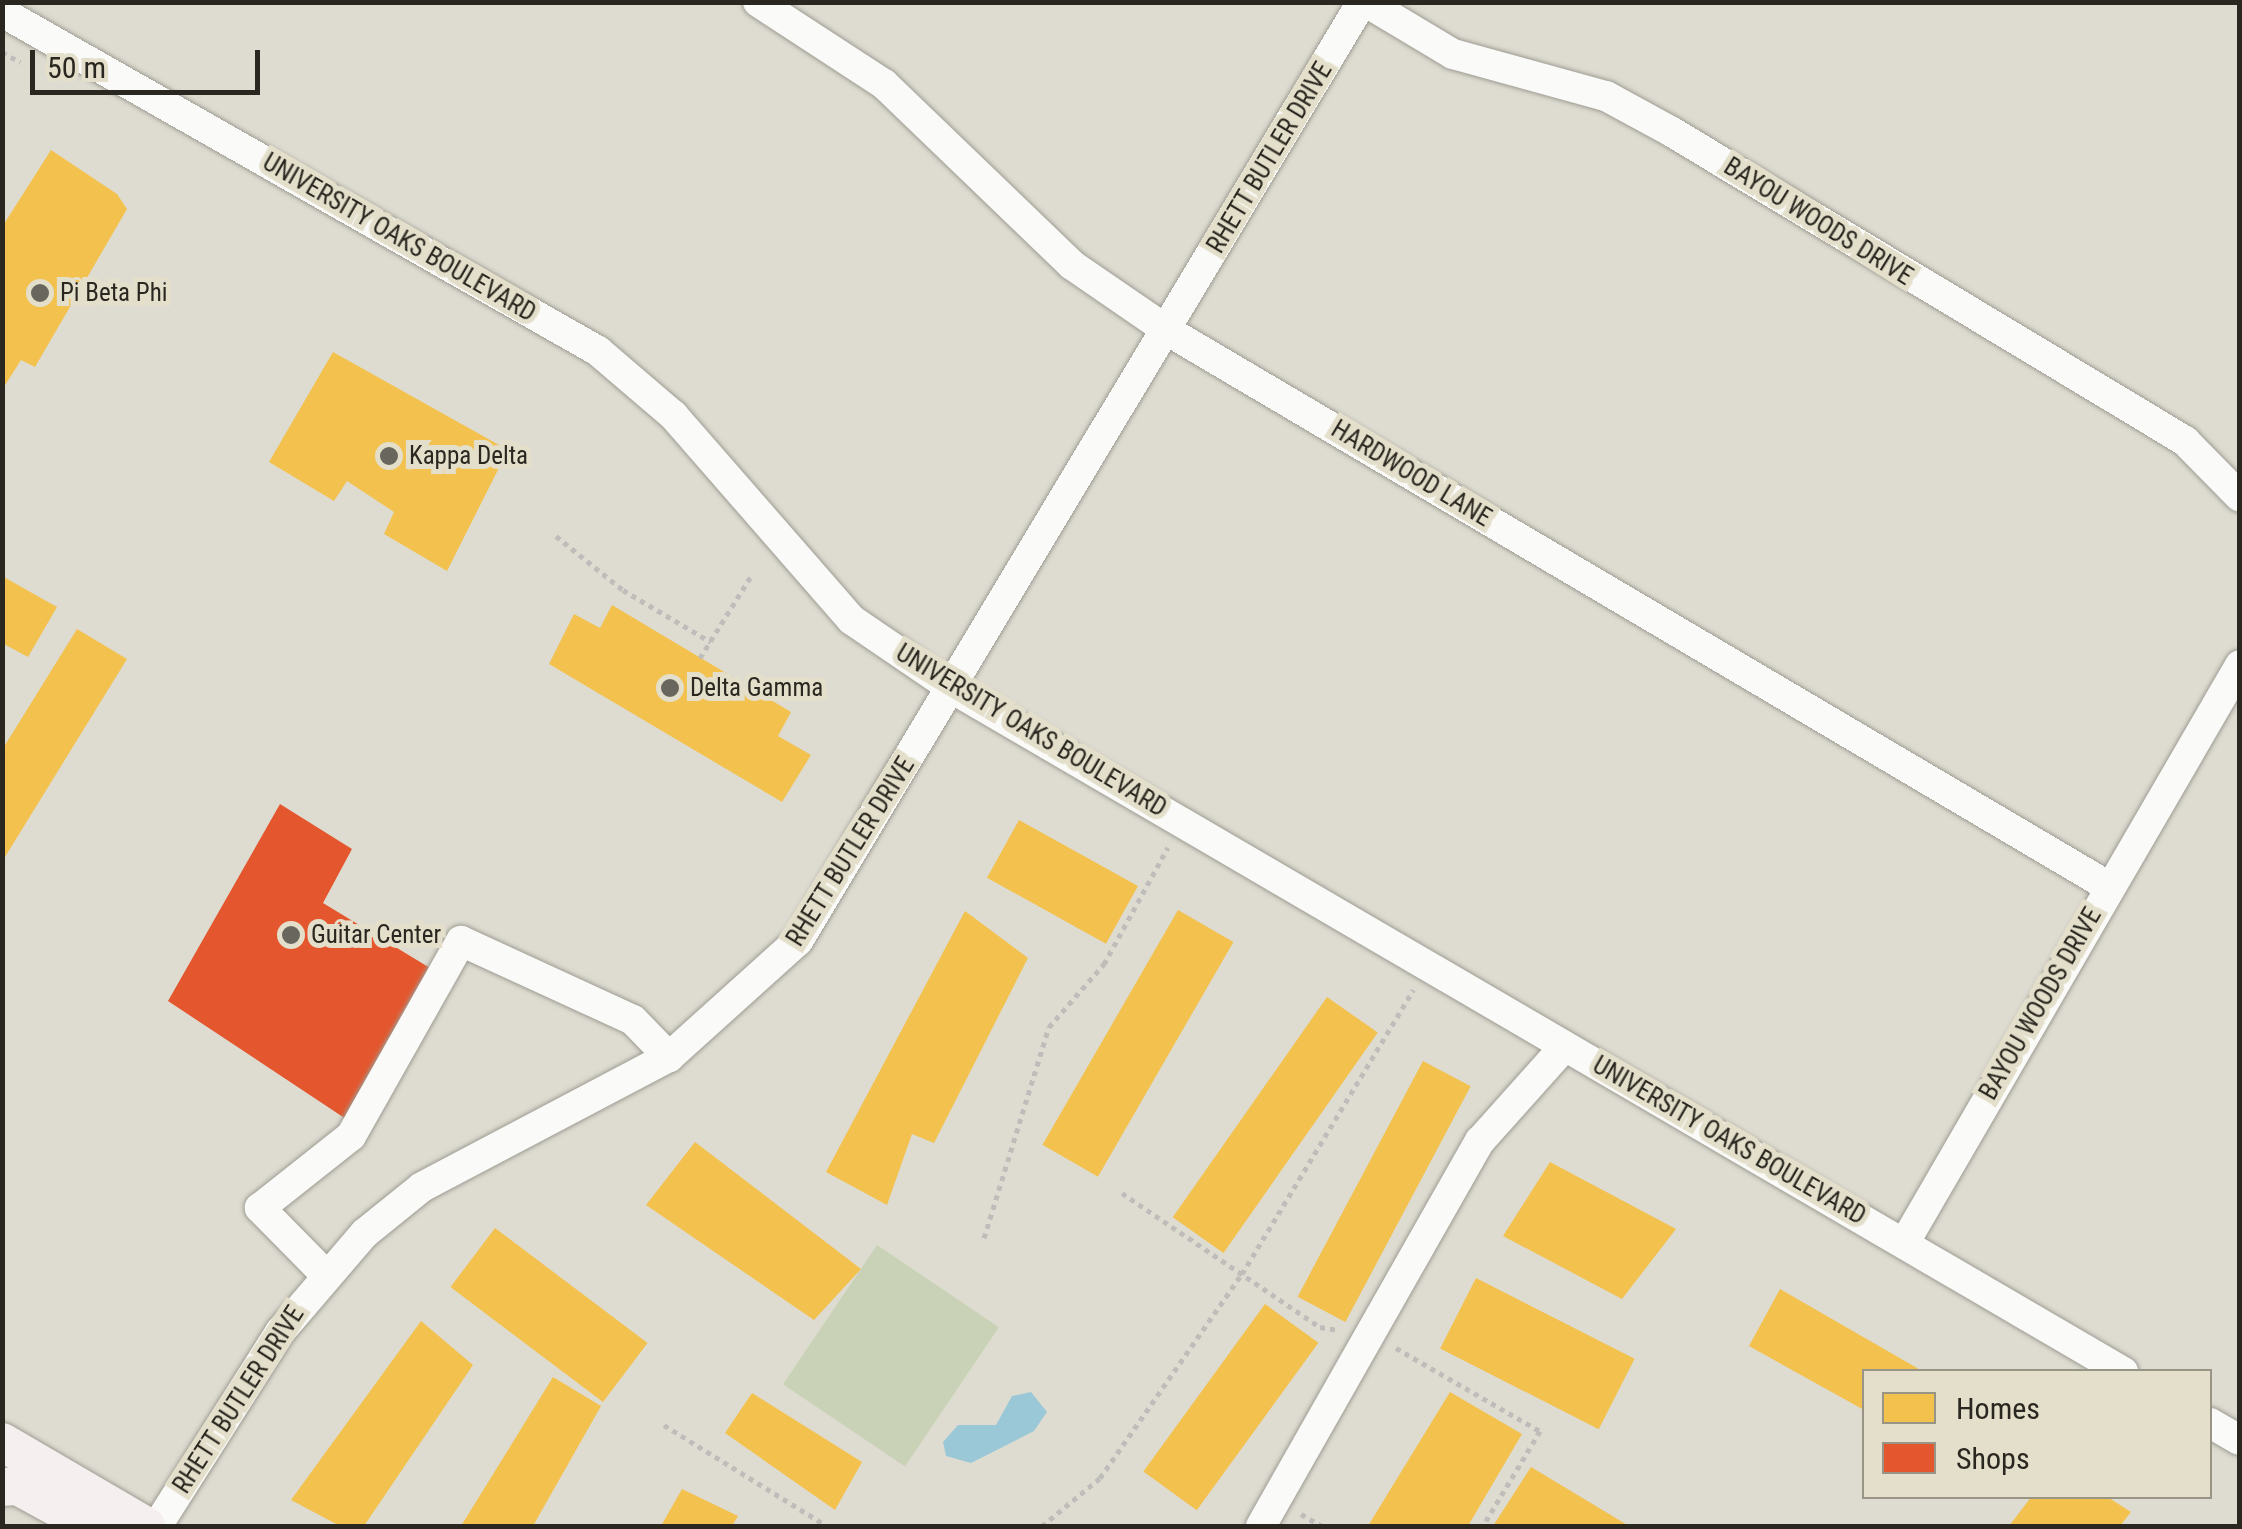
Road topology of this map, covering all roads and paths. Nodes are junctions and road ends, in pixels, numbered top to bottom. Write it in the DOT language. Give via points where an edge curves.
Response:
graph roads {
  1 [pos="758,2"];
  2 [pos="1364,2"];
  3 [pos="2,12"];
  4 [pos="2,52"];
  5 [pos="20,62"];
  6 [pos="1168,331"];
  7 [pos="2240,497"];
  8 [pos="556,536"];
  9 [pos="752,573"];
  10 [pos="711,642"];
  11 [pos="700,658"];
  12 [pos="2240,665"];
  13 [pos="953,689"];
  14 [pos="1182,822"];
  15 [pos="2108,886"];
  16 [pos="1427,966"];
  17 [pos="1565,1046"];
  18 [pos="669,1056"];
  19 [pos="984,1238"];
  20 [pos="1905,1242"];
  21 [pos="324,1274"];
  22 [pos="2119,1369"];
  23 [pos="2212,1423"];
  24 [pos="664,1424"];
  25 [pos="2240,1440"];
  26 [pos="2,1442"];
  27 [pos="2,1488"];
  28 [pos="2,1506"];
  29 [pos="36,1526"];
  30 [pos="91,1526"];
  31 [pos="146,1526"];
  32 [pos="157,1526"];
  33 [pos="827,1526"];
  34 [pos="1042,1526"];
  35 [pos="1261,1526"];
  1 -- 6 [label="street, HARDWOOD LANE" via="884,84 1072,265"];
  2 -- 6 [label="street, RHETT BUTLER DRIVE"];
  2 -- 7 [label="street, BAYOU WOODS DRIVE" via="1453,54 1606,96 1672,132 2185,441"];
  3 -- 13 [label="street, UNIVERSITY OAKS BOULEVARD" via="598,351 673,416 852,620"];
  4 -- 5 [label="path"];
  6 -- 13 [label="street, RHETT BUTLER DRIVE"];
  6 -- 15 [label="street, HARDWOOD LANE"];
  8 -- 10 [label="path" via="623,590"];
  9 -- 10 [label="path"];
  10 -- 11 [label="path"];
  12 -- 15 [label="street, BAYOU WOODS DRIVE"];
  13 -- 14 [label="street, UNIVERSITY OAKS BOULEVARD"];
  13 -- 18 [label="street, RHETT BUTLER DRIVE" via="798,940"];
  14 -- 16 [label="street, UNIVERSITY OAKS BOULEVARD"];
  14 -- 19 [label="path" via="1104,964 1050,1028"];
  15 -- 20 [label="street, BAYOU WOODS DRIVE"];
  16 -- 17 [label="street, UNIVERSITY OAKS BOULEVARD"];
  16 -- 34 [label="path" via="1242,1274 1100,1478"];
  17 -- 20 [label="street, UNIVERSITY OAKS BOULEVARD"];
  17 -- 35 [label="street" via="1480,1141"];
  18 -- 21 [label="street, RHETT BUTLER DRIVE" via="422,1187"];
  18 -- 21 [label="street" via="633,1020 461,942 352,1136 260,1208"];
  20 -- 22 [label="street, UNIVERSITY OAKS BOULEVARD"];
  21 -- 32 [label="street, RHETT BUTLER DRIVE"];
  23 -- 25 [label="street"];
  24 -- 33 [label="path"];
  26 -- 31 [label="main road"];
  27 -- 30 [label="main road" via="18,1486"];
  28 -- 29 [label="main road"];
}
